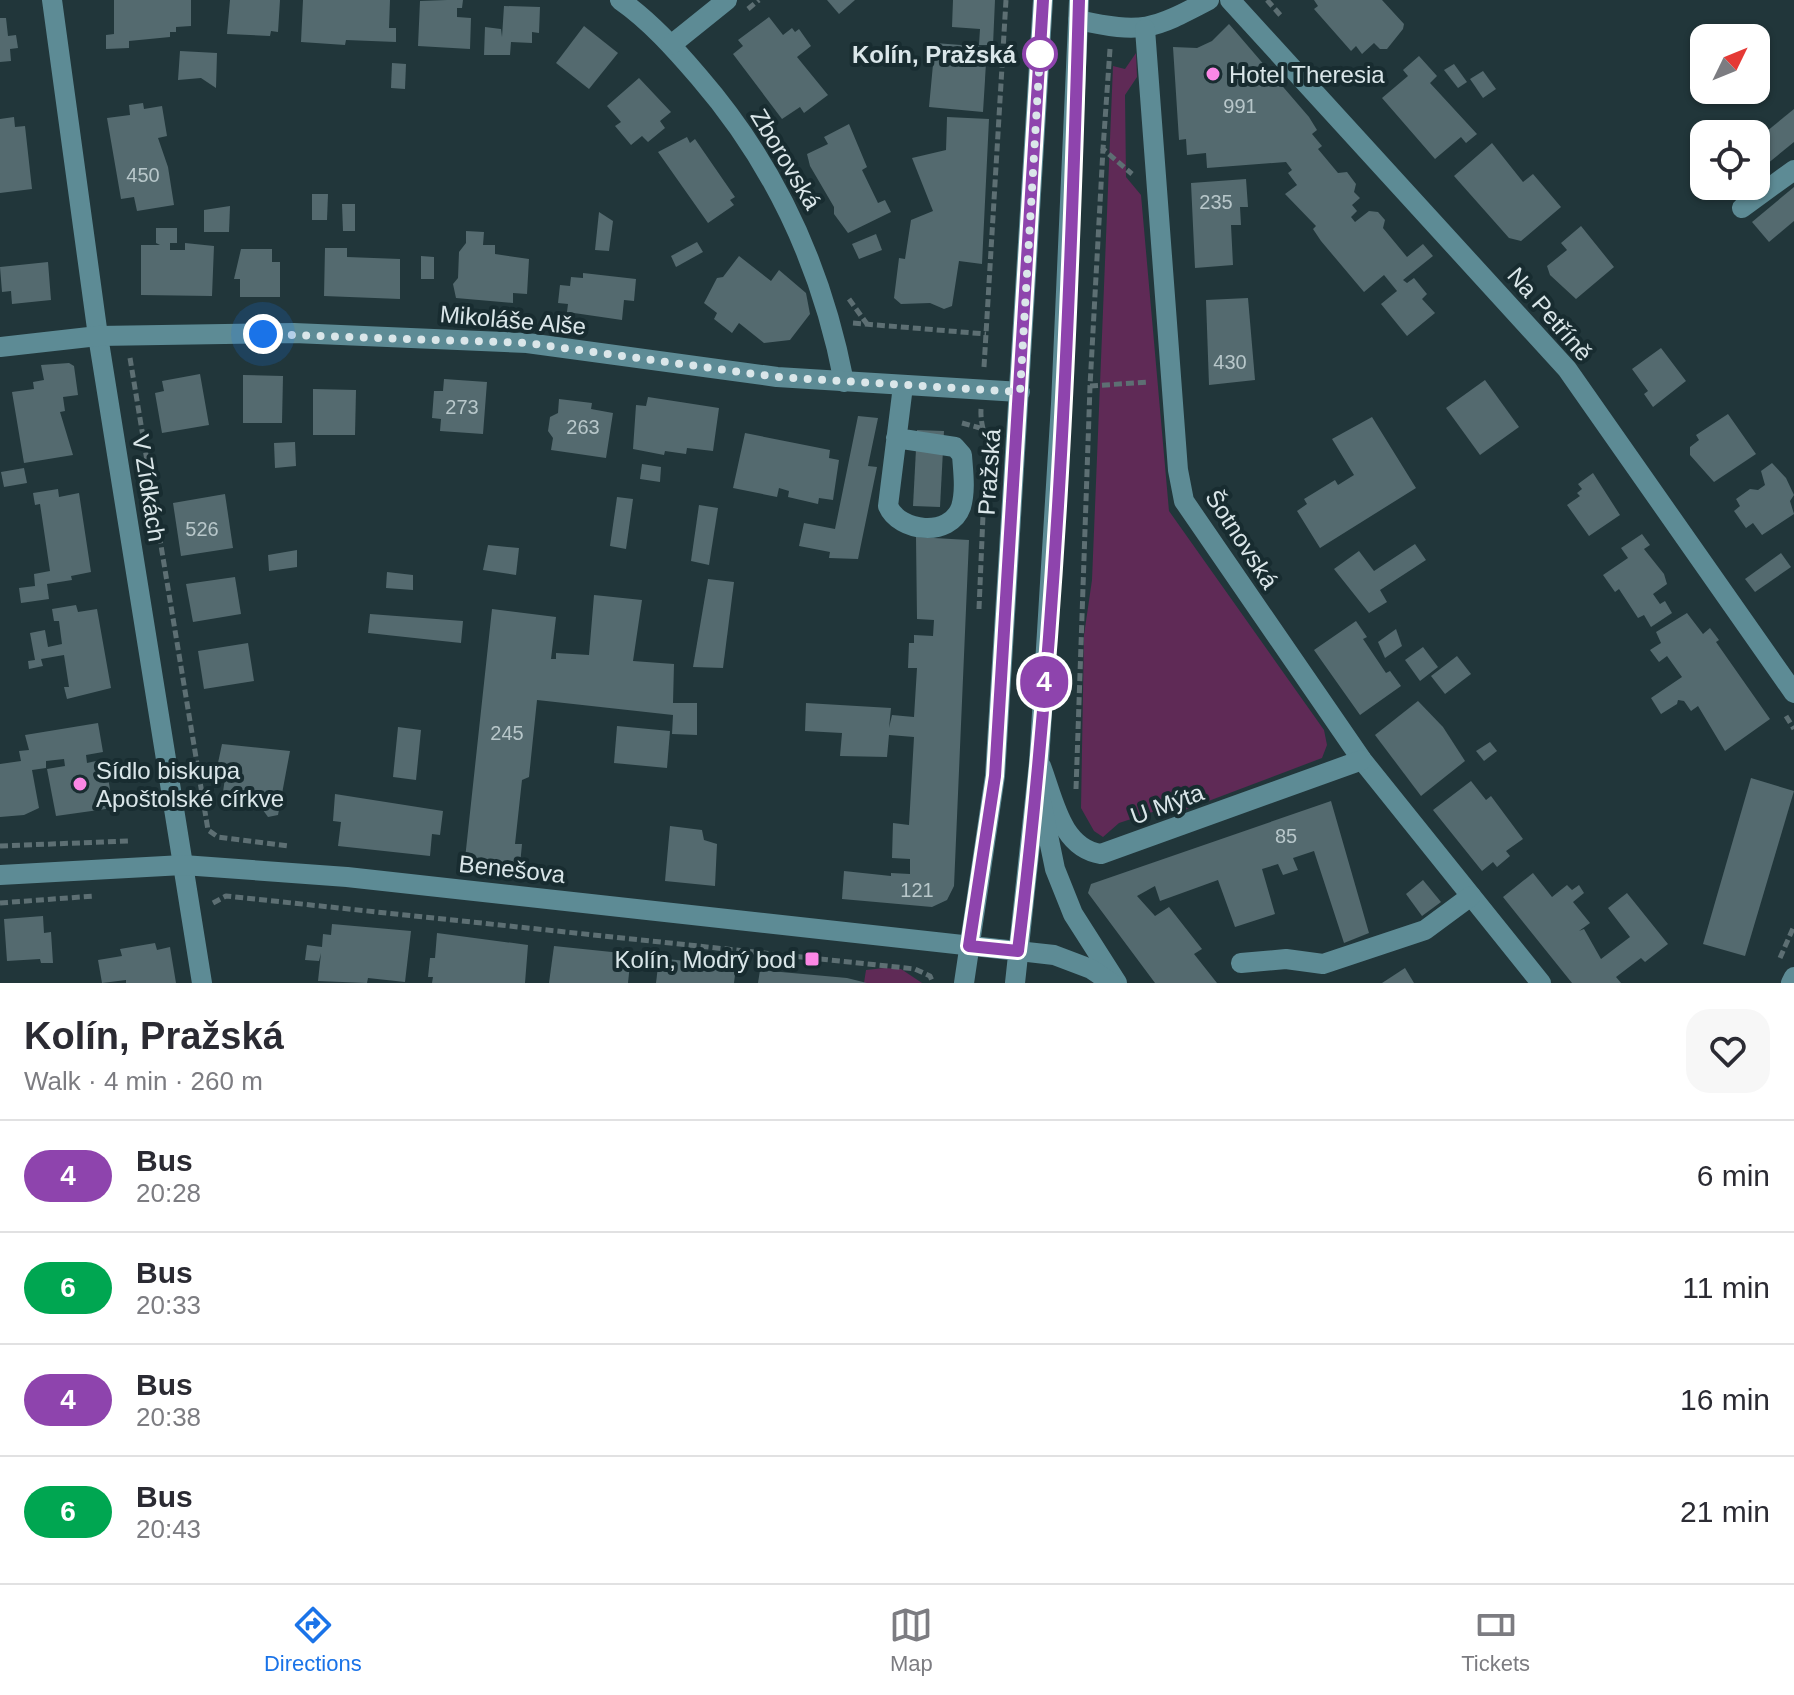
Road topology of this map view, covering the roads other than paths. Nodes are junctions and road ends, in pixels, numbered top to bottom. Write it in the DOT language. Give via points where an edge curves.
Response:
graph roads {
  1 [pos="52,0"];
  2 [pos="620,0"];
  3 [pos="727,0"];
  4 [pos="1043,0"];
  5 [pos="1209,0"];
  6 [pos="1230,0"];
  7 [pos="1079,10"];
  8 [pos="1145,29"];
  9 [pos="671,45"];
  10 [pos="1794,170"];
  11 [pos="1742,208"];
  12 [pos="98,336"];
  13 [pos="0,347"];
  14 [pos="844,382"];
  15 [pos="903,386"];
  16 [pos="1020,392"];
  17 [pos="896,438"];
  18 [pos="1786,699"];
  19 [pos="1362,760"];
  20 [pos="1038,772"];
  21 [pos="183,865"];
  22 [pos="0,875"];
  23 [pos="1471,896"];
  24 [pos="969,946"];
  25 [pos="1018,951"];
  26 [pos="1241,963"];
  27 [pos="1794,977"];
  28 [pos="202,983"];
  29 [pos="964,983"];
  30 [pos="1015,983"];
  31 [pos="1114,983"];
  32 [pos="1541,983"];
  33 [pos="1791,983"];
  1 -- 12 [label="street, V Zídkách"];
  2 -- 9 [label="street, Zborovská"];
  3 -- 9 [label="street"];
  4 -- 16 [label="street, Pražská"];
  5 -- 8 [label="street"];
  6 -- 18 [label="street, Na Petříně" via="1567,369"];
  7 -- 8 [label="street" via="1111,27"];
  7 -- 20 [label="street"];
  8 -- 19 [label="street, Šotnovská" via="1184,501"];
  9 -- 14 [label="street, Zborovská" via="739,127 779,188 832,321"];
  10 -- 11 [label="street"];
  12 -- 13 [label="street, Mikoláše Alše"];
  12 -- 14 [label="street, Mikoláše Alše" via="294,333 527,343"];
  12 -- 21 [label="street, V Zídkách"];
  14 -- 15 [label="street, Mikoláše Alše"];
  15 -- 16 [label="street, Mikoláše Alše"];
  15 -- 17 [label="street"];
  16 -- 24 [label="street, Pražská" via="995,776"];
  17 -- 17 [label="street" via="888,506 893,517 908,526 925,527 953,519 964,484 962,455 955,447"];
  19 -- 20 [label="street, U Mýta" via="1113,851 1085,852 1069,838"];
  19 -- 23 [label="street, Šotnovská"];
  20 -- 25 [label="street"];
  20 -- 31 [label="street" via="1060,880 1073,914"];
  21 -- 22 [label="street, Benešova"];
  21 -- 24 [label="street, Benešova" via="362,879"];
  21 -- 28 [label="street, V Zídkách"];
  23 -- 26 [label="street" via="1425,930 1323,964 1286,959"];
  23 -- 32 [label="street, Šotnovská"];
  24 -- 25 [label="street, Benešova"];
  24 -- 29 [label="street, Pražská"];
  25 -- 30 [label="street"];
  25 -- 31 [label="street" via="1054,955"];
  27 -- 33 [label="street"];
}
